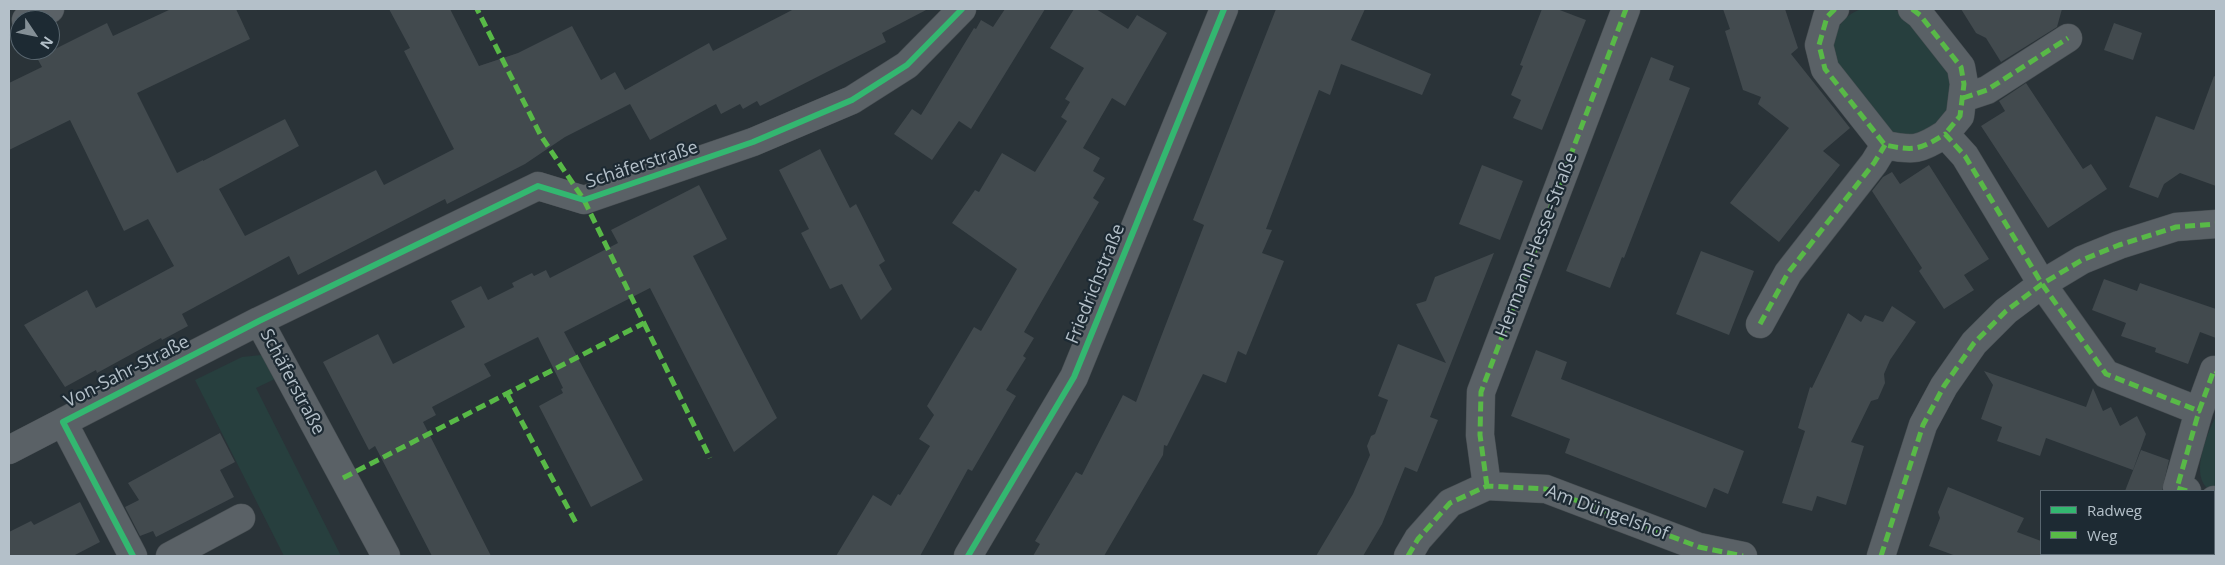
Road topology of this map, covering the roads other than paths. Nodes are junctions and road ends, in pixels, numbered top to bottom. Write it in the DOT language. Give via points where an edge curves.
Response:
graph roads {
  1 [pos="962,9"];
  2 [pos="1224,9"];
  3 [pos="1626,9"];
  4 [pos="1835,9"];
  5 [pos="1912,9"];
  6 [pos="2068,38"];
  7 [pos="1963,98"];
  8 [pos="1945,134"];
  9 [pos="1885,146"];
  10 [pos="2216,224"];
  11 [pos="2042,284"];
  12 [pos="260,321"];
  13 [pos="1760,324"];
  14 [pos="2216,371"];
  15 [pos="2199,410"];
  16 [pos="63,422"];
  17 [pos="9,450"];
  18 [pos="1487,486"];
  19 [pos="2183,490"];
  20 [pos="242,518"];
  21 [pos="133,556"];
  22 [pos="170,556"];
  23 [pos="386,556"];
  24 [pos="968,556"];
  25 [pos="1408,556"];
  26 [pos="1742,556"];
  27 [pos="1881,556"];
  1 -- 12 [label="street, Schäferstraße" via="907,66 852,100 752,142 584,200 538,186"];
  2 -- 24 [label="street, Friedrichstraße" via="1074,377"];
  3 -- 18 [label="street, Hermann-Hesse-Straße" via="1481,392 1480,435"];
  4 -- 9 [label="street" via="1827,17 1819,45 1825,70"];
  5 -- 7 [label="street" via="1961,67"];
  6 -- 7 [label="street" via="1987,90"];
  7 -- 8 [label="street" via="1960,116"];
  8 -- 9 [label="street" via="1924,147 1903,149"];
  8 -- 11 [label="street" via="1964,156"];
  9 -- 13 [label="street" via="1788,273"];
  10 -- 11 [label="street" via="2176,227 2118,245 2082,260"];
  11 -- 15 [label="street" via="2106,374"];
  11 -- 27 [label="street" via="2006,311 1974,343 1944,386 1923,425"];
  12 -- 16 [label="street, Von-Sahr-Straße"];
  12 -- 23 [label="street, Schäferstraße"];
  14 -- 15 [label="street"];
  15 -- 19 [label="street" via="2178,488"];
  16 -- 17 [label="street, Von-Sahr-Straße"];
  16 -- 21 [label="street, Von-Sahr-Straße"];
  18 -- 25 [label="street, Am Düngelshof" via="1450,503 1418,538"];
  18 -- 26 [label="street, Am Düngelshof" via="1546,489 1699,547"];
  20 -- 22 [label="street"];
}
